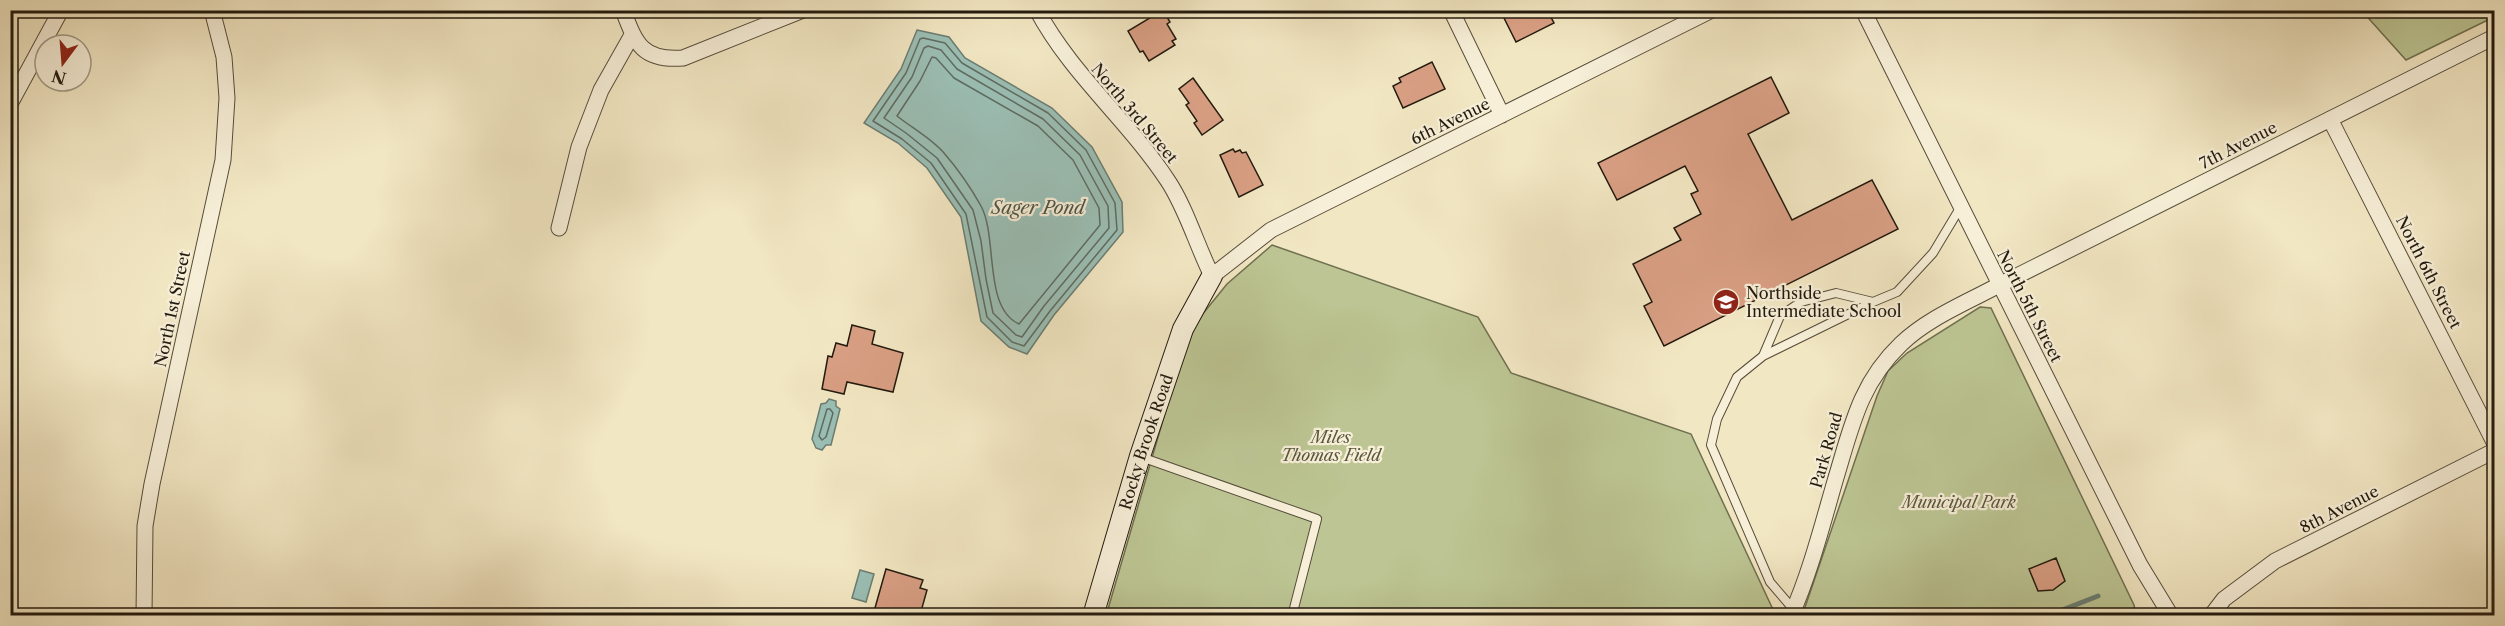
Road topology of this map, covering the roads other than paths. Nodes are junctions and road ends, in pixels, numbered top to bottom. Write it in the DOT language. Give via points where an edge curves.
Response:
graph roads {
  1 [pos="62,10"];
  2 [pos="212,10"];
  3 [pos="622,10"];
  4 [pos="803,10"];
  5 [pos="1037,10"];
  6 [pos="1451,10"];
  7 [pos="1712,10"];
  8 [pos="1863,10"];
  9 [pos="632,35"];
  10 [pos="2494,36"];
  11 [pos="10,104"];
  12 [pos="1502,115"];
  13 [pos="2331,119"];
  14 [pos="1960,208"];
  15 [pos="559,228"];
  16 [pos="1212,276"];
  17 [pos="1999,285"];
  18 [pos="1873,302"];
  19 [pos="1763,357"];
  20 [pos="2494,442"];
  21 [pos="2494,451"];
  22 [pos="1140,456"];
  23 [pos="1793,613"];
  24 [pos="144,615"];
  25 [pos="1093,615"];
  26 [pos="1292,615"];
  27 [pos="2171,615"];
  28 [pos="2211,615"];
  1 -- 11 [label="street"];
  2 -- 24 [label="street, North 1st Street" via="224,57 227,98 223,160 152,484 145,526"];
  3 -- 9 [label="street"];
  4 -- 9 [label="street" via="683,58 663,60 646,53"];
  5 -- 16 [label="street, North 3rd Street" via="1079,75 1118,116 1168,181"];
  6 -- 12 [label="street"];
  7 -- 12 [label="street, 6th Avenue"];
  8 -- 14 [label="street, North 5th Street"];
  9 -- 15 [label="street" via="601,90 579,147"];
  10 -- 13 [label="street, 7th Avenue"];
  12 -- 16 [label="street, 6th Avenue" via="1271,230"];
  13 -- 17 [label="street, 7th Avenue"];
  13 -- 20 [label="street, North 6th Street"];
  14 -- 17 [label="street, North 5th Street"];
  14 -- 18 [label="lane" via="1933,253 1897,291"];
  16 -- 22 [label="street, Rocky Brook Road" via="1183,329"];
  17 -- 23 [label="street, Park Road" via="1903,342 1875,375 1855,412"];
  17 -- 27 [label="street, North 5th Street" via="2140,565"];
  18 -- 19 [label="lane"];
  18 -- 19 [label="lane" via="1836,293 1801,302 1780,316"];
  19 -- 23 [label="lane" via="1737,377 1717,419 1711,445 1770,582"];
  21 -- 28 [label="street, 8th Avenue" via="2275,561 2224,599"];
  22 -- 25 [label="street, Rocky Brook Road"];
  22 -- 26 [label="lane" via="1317,519"];
}
